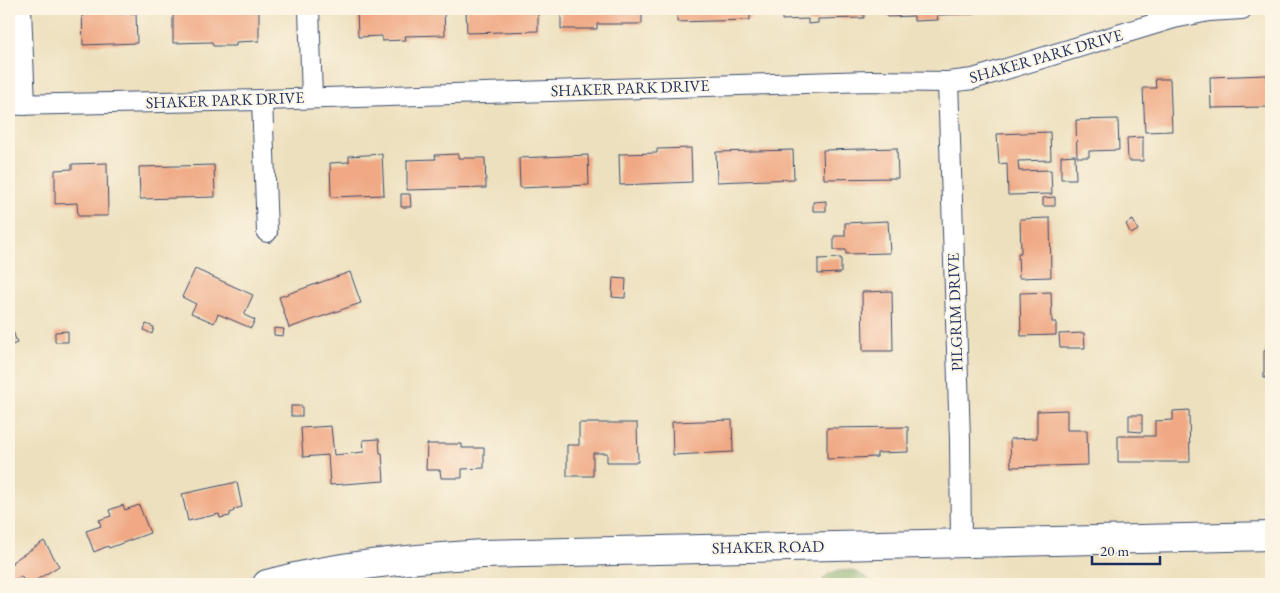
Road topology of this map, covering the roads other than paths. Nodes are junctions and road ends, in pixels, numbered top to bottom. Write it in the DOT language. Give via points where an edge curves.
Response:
graph roads {
  1 [pos="21,9"];
  2 [pos="309,9"];
  3 [pos="1226,9"];
  4 [pos="1242,9"];
  5 [pos="948,82"];
  6 [pos="312,97"];
  7 [pos="262,100"];
  8 [pos="17,105"];
  9 [pos="267,232"];
  10 [pos="1271,536"];
  11 [pos="961,543"];
  12 [pos="267,584"];
  1 -- 8 [label="street"];
  2 -- 6 [label="street"];
  3 -- 4 [label="street, SHAKER PARK DRIVE"];
  3 -- 5 [label="street, SHAKER PARK DRIVE" via="1174,18 988,75"];
  5 -- 6 [label="street, SHAKER PARK DRIVE" via="869,81"];
  5 -- 11 [label="street, PILGRIM DRIVE"];
  6 -- 7 [label="street, SHAKER PARK DRIVE"];
  7 -- 8 [label="street, SHAKER PARK DRIVE"];
  7 -- 9 [label="street"];
  10 -- 11 [label="main road, SHAKER ROAD"];
  11 -- 12 [label="main road, SHAKER ROAD" via="482,554 338,569"];
}
